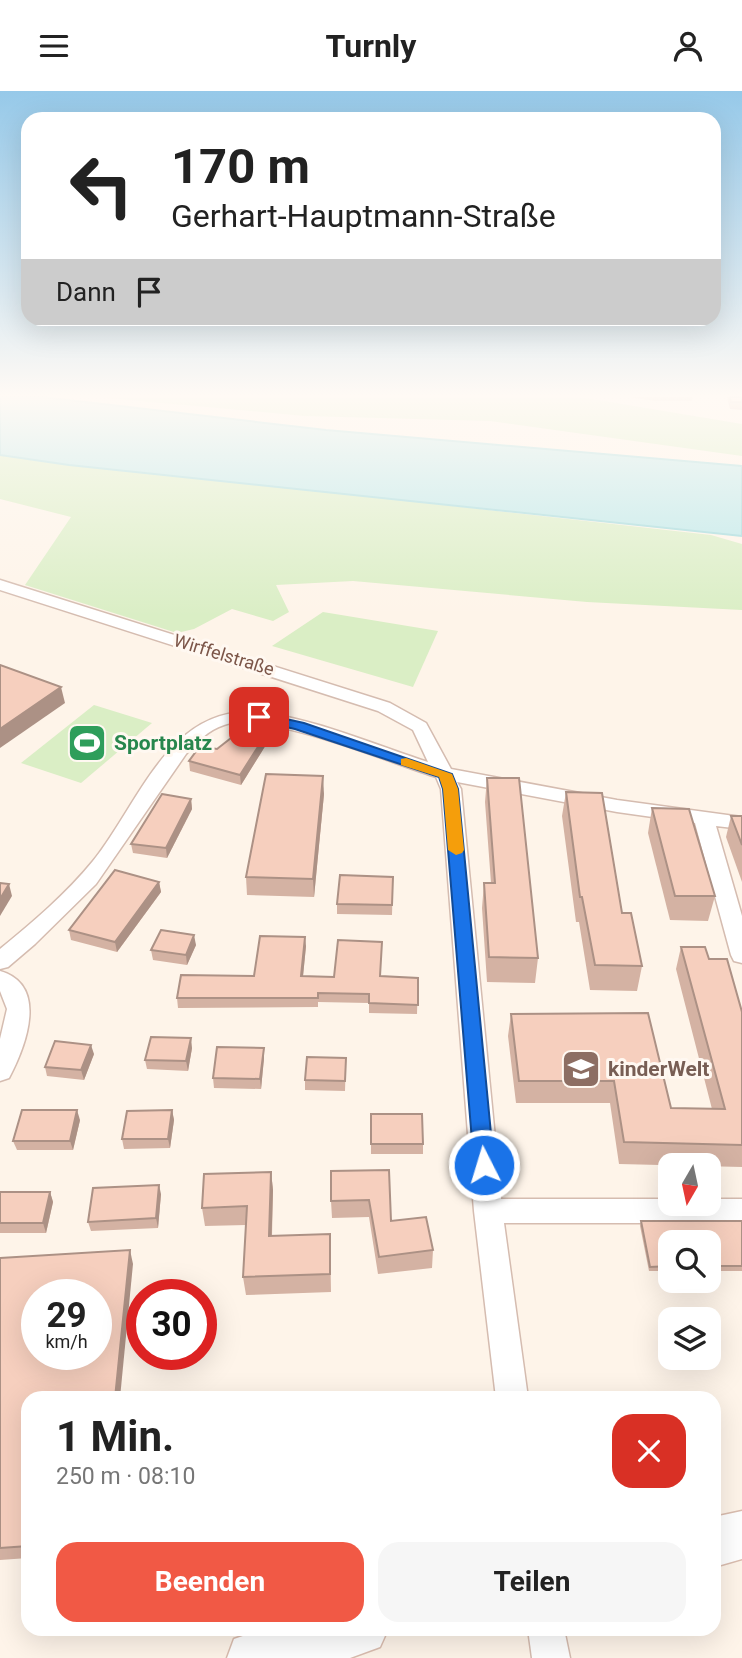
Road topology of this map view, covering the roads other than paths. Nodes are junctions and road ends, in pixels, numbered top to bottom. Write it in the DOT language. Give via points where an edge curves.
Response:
graph roads {
  1 [pos="0,585"];
  2 [pos="445,774"];
  3 [pos="704,818"];
  4 [pos="742,823"];
  5 [pos="742,955"];
  6 [pos="0,961"];
  7 [pos="0,979"];
  8 [pos="0,1071"];
  9 [pos="488,1211"];
  10 [pos="742,1211"];
  11 [pos="512,1391"];
  12 [pos="742,1535"];
  13 [pos="721,1540"];
  14 [pos="336,1636"];
  15 [pos="547,1636"];
  16 [pos="253,1658"];
  17 [pos="551,1658"];
  1 -- 2 [label="street, Wirffelstraße" via="373,703 420,727"];
  2 -- 3 [label="street"];
  2 -- 6 [label="street" via="279,720 240,717 205,727 183,745 100,866 63,907"];
  2 -- 9 [label="street, Wirffelstraße" via="451,789"];
  3 -- 4 [label="street"];
  3 -- 5 [label="street"];
  7 -- 8 [label="street" via="20,1003"];
  9 -- 10 [label="street"];
  9 -- 11 [label="street, Wirffelstraße"];
  12 -- 13 [label="street"];
  14 -- 16 [label="street"];
  15 -- 17 [label="street"];
}
